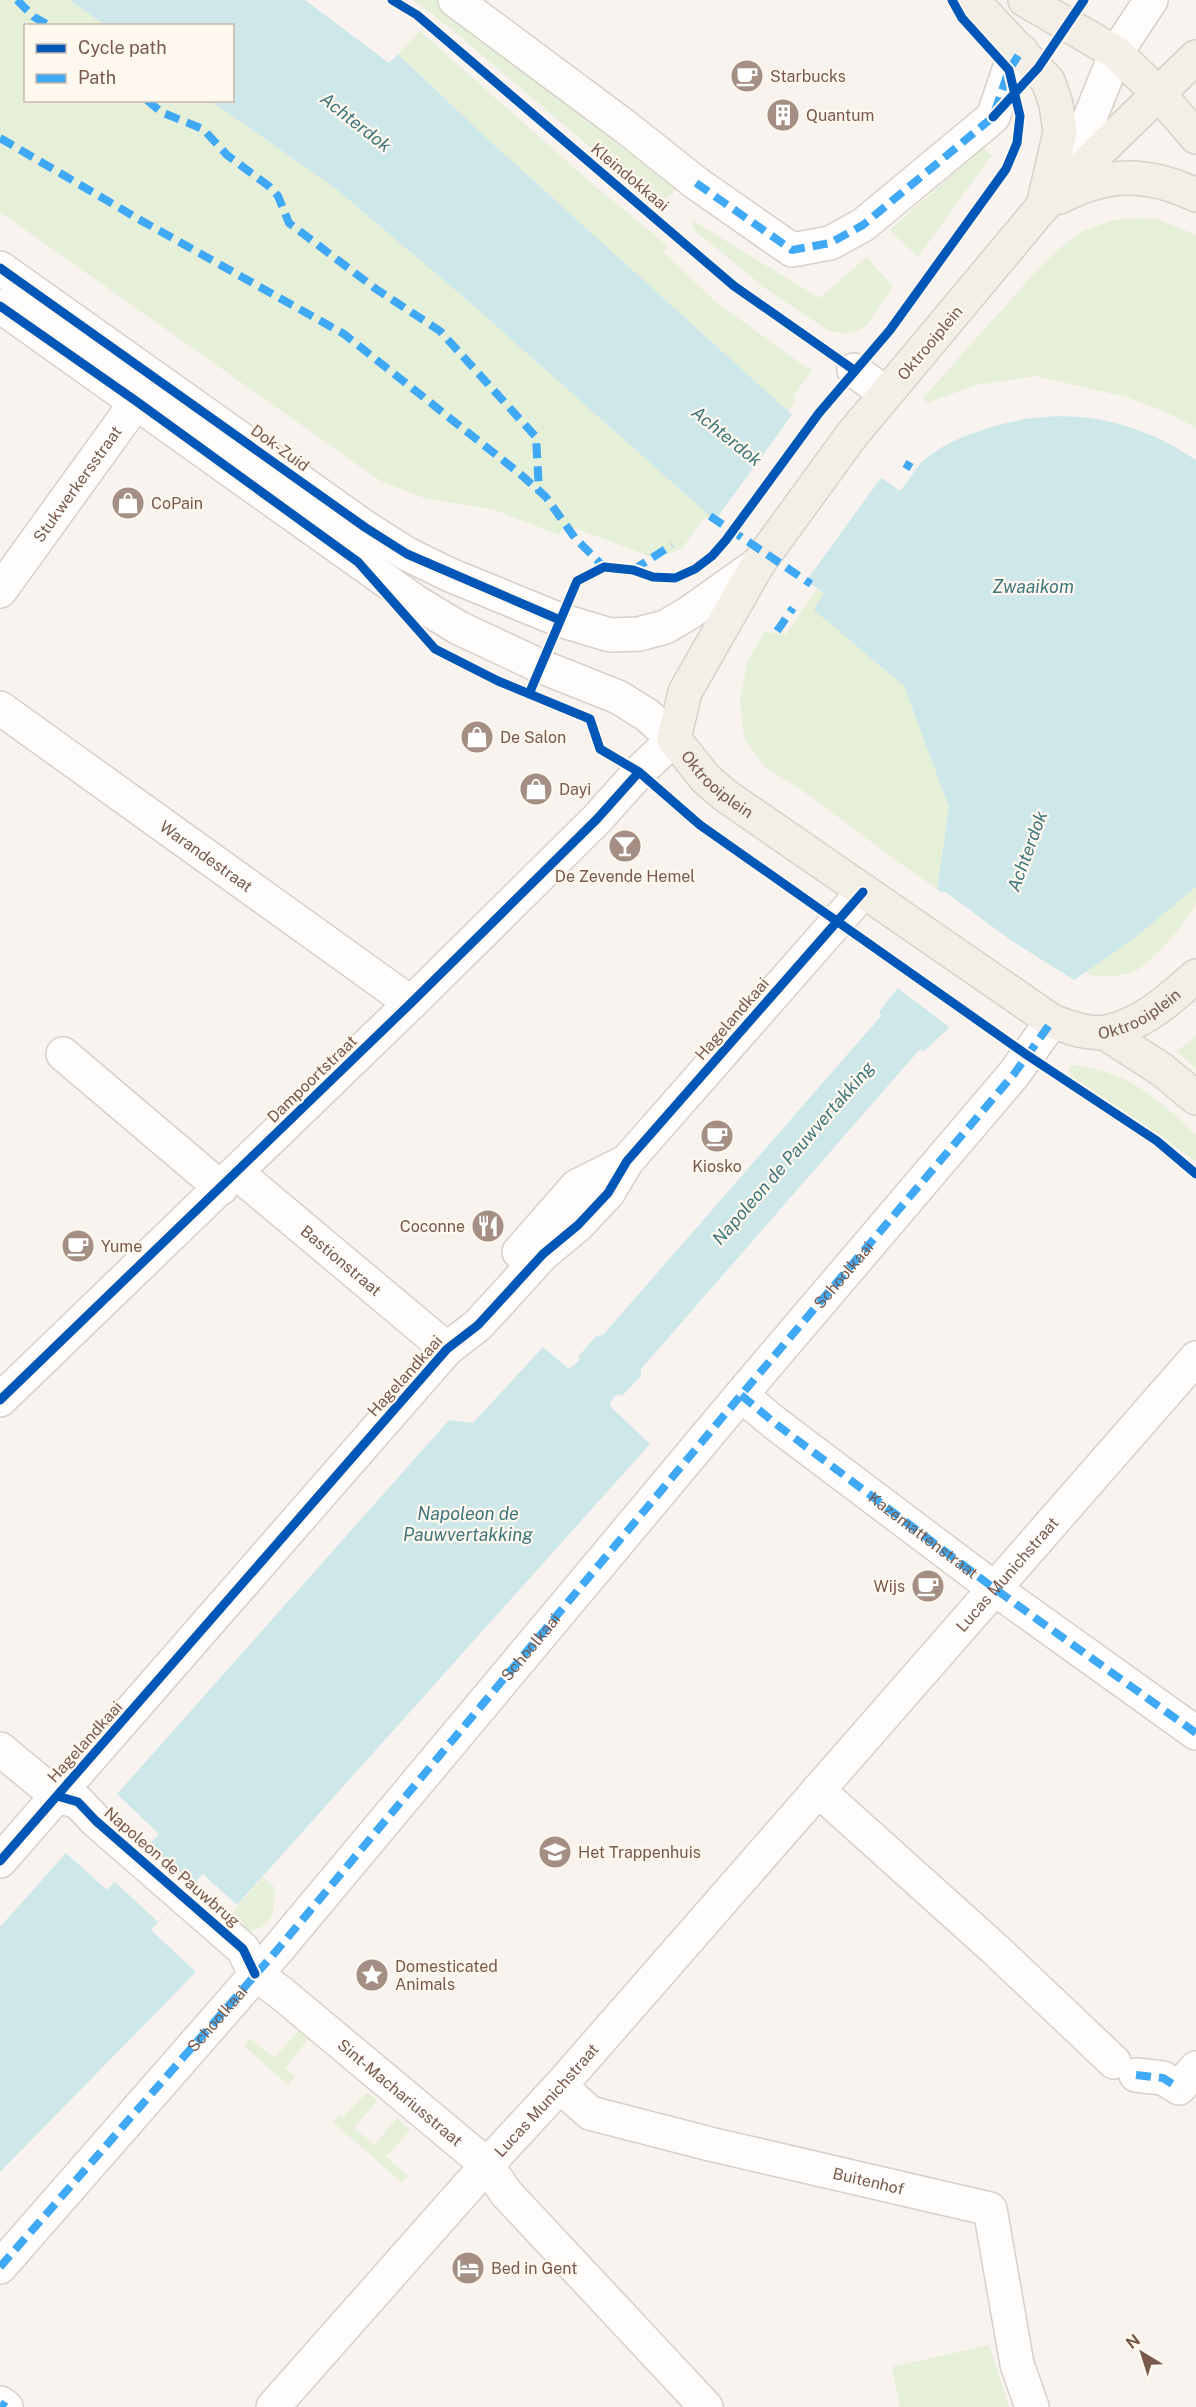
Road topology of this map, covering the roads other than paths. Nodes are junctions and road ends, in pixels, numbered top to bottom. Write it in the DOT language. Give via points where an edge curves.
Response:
graph roads {
  1 [pos="455,0"];
  2 [pos="972,0"];
  3 [pos="1024,0"];
  4 [pos="1151,0"];
  5 [pos="1116,53"];
  6 [pos="1196,57"];
  7 [pos="1030,60"];
  8 [pos="1158,93"];
  9 [pos="1196,137"];
  10 [pos="1196,195"];
  11 [pos="1043,206"];
  12 [pos="0,268"];
  13 [pos="0,306"];
  14 [pos="854,370"];
  15 [pos="146,389"];
  16 [pos="886,394"];
  17 [pos="758,564"];
  18 [pos="0,591"];
  19 [pos="0,708"];
  20 [pos="674,739"];
  21 [pos="863,892"];
  22 [pos="1196,976"];
  23 [pos="411,1003"];
  24 [pos="1052,1021"];
  25 [pos="1105,1032"];
  26 [pos="63,1054"];
  27 [pos="1196,1098"];
  28 [pos="229,1180"];
  29 [pos="447,1349"];
  30 [pos="1196,1358"];
  31 [pos="741,1395"];
  32 [pos="0,1401"];
  33 [pos="996,1589"];
  34 [pos="1196,1733"];
  35 [pos="0,1749"];
  36 [pos="818,1790"];
  37 [pos="57,1796"];
  38 [pos="0,1861"];
  39 [pos="249,1961"];
  40 [pos="1188,2078"];
  41 [pos="560,2086"];
  42 [pos="487,2165"];
  43 [pos="0,2267"];
  44 [pos="0,2403"];
  45 [pos="6,2407"];
  46 [pos="273,2407"];
  47 [pos="706,2407"];
  48 [pos="1032,2407"];
  1 -- 7 [label="street" via="696,183 792,250 830,243 863,225 993,117 1009,70"];
  2 -- 7 [label="main road, Oktrooiplein"];
  3 -- 5 [label="main road"];
  4 -- 5 [label="street, Oktrooiplein"];
  5 -- 8 [label="main road"];
  5 -- 11 [label="street, Oktrooiplein" via="1083,135"];
  6 -- 8 [label="main road, Oktrooiplein"];
  7 -- 11 [label="main road, Oktrooiplein" via="1048,81 1060,132"];
  8 -- 9 [label="main road"];
  8 -- 11 [label="main road, Oktrooiplein"];
  10 -- 11 [label="main road, Oktrooiplein" via="1176,186 1129,177 1084,185"];
  11 -- 16 [label="main road, Oktrooiplein"];
  12 -- 15 [label="street, Dok-Zuid"];
  13 -- 15 [label="street, Dok-Zuid"];
  14 -- 16 [label="street"];
  15 -- 17 [label="street, Dok-Zuid" via="407,554 585,629 629,634 665,627"];
  15 -- 18 [label="street, Stukwerkersstraat"];
  15 -- 20 [label="street, Dok-Zuid" via="416,602 540,666 618,697"];
  16 -- 17 [label="main road, Oktrooiplein"];
  17 -- 20 [label="main road, Oktrooiplein" via="685,692"];
  19 -- 23 [label="street, Warandestraat"];
  20 -- 21 [label="main road, Oktrooiplein" via="706,779 726,796"];
  20 -- 23 [label="street, Dampoortstraat"];
  21 -- 24 [label="main road, Oktrooiplein"];
  21 -- 29 [label="street, Hagelandkaai" via="627,1161 608,1193 543,1254 478,1325"];
  22 -- 25 [label="main road, Oktrooiplein" via="1165,1004"];
  23 -- 28 [label="street, Dampoortstraat"];
  24 -- 25 [label="main road, Oktrooiplein" via="1077,1030"];
  24 -- 31 [label="street, Schoolkaai" via="1014,1074"];
  25 -- 27 [label="main road"];
  26 -- 28 [label="street"];
  28 -- 29 [label="street, Bastionstraat"];
  28 -- 32 [label="street, Dampoortstraat"];
  29 -- 37 [label="street, Hagelandkaai"];
  30 -- 33 [label="street, Lucas Munichstraat"];
  31 -- 33 [label="street, Kazemattenstraat"];
  31 -- 39 [label="street, Schoolkaai" via="278,1949"];
  33 -- 34 [label="street, Kazemattenstraat"];
  33 -- 36 [label="street, Lucas Munichstraat"];
  35 -- 37 [label="street, Napoleon de Pauwbrug"];
  36 -- 40 [label="street" via="1125,2068 1162,2078"];
  36 -- 41 [label="street, Lucas Munichstraat"];
  37 -- 38 [label="street, Hagelandkaai"];
  37 -- 39 [label="street, Napoleon de Pauwbrug" via="78,1802"];
  39 -- 42 [label="street, Sint-Machariusstraat" via="280,1992"];
  39 -- 43 [label="street, Schoolkaai"];
  41 -- 42 [label="street, Lucas Munichstraat"];
  41 -- 48 [label="street, Buitenhof" via="590,2113 990,2209 1017,2364"];
  42 -- 46 [label="street, Lucas Munichstraat"];
  42 -- 47 [label="street, Sint-Machariusstraat" via="506,2193"];
  44 -- 45 [label="street"];
}
